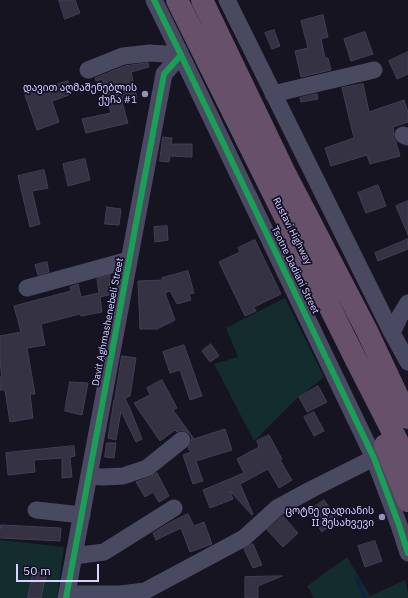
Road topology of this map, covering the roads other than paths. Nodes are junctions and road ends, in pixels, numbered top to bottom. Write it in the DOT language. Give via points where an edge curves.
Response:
graph roads {
  1 [pos="154,0"];
  2 [pos="177,0"];
  3 [pos="202,0"];
  4 [pos="227,0"];
  5 [pos="181,55"];
  6 [pos="88,70"];
  7 [pos="374,70"];
  8 [pos="273,94"];
  9 [pos="129,260"];
  10 [pos="27,288"];
  11 [pos="408,303"];
  12 [pos="367,331"];
  13 [pos="392,333"];
  14 [pos="357,362"];
  15 [pos="408,362"];
  16 [pos="408,398"];
  17 [pos="408,418"];
  18 [pos="182,440"];
  19 [pos="374,458"];
  20 [pos="408,462"];
  21 [pos="89,476"];
  22 [pos="408,501"];
  23 [pos="174,508"];
  24 [pos="36,510"];
  25 [pos="82,515"];
  26 [pos="408,553"];
  27 [pos="74,556"];
  28 [pos="66,596"];
  1 -- 5 [label="street, Tsotne Dadiani Street"];
  2 -- 14 [label="highway, Rustavi Highway"];
  3 -- 12 [label="highway, Rustavi Highway" via="285,172"];
  4 -- 8 [label="street"];
  5 -- 6 [label="street" via="150,53 123,56"];
  5 -- 9 [label="street, Davit Aghmashenebeli Street" via="164,74"];
  5 -- 19 [label="street, Tsotne Dadiani Street"];
  7 -- 8 [label="street"];
  8 -- 13 [label="street"];
  9 -- 10 [label="street"];
  9 -- 21 [label="street, Davit Aghmashenebeli Street"];
  11 -- 13 [label="street"];
  12 -- 16 [label="highway"];
  12 -- 17 [label="highway, Rustavi Highway"];
  13 -- 15 [label="street"];
  14 -- 20 [label="highway, Rustavi Highway"];
  14 -- 22 [label="highway" via="368,404"];
  18 -- 21 [label="street" via="146,468 123,476"];
  19 -- 26 [label="street, Tsotne Dadiani Street"];
  19 -- 28 [label="street" via="277,508 244,538 145,591"];
  21 -- 25 [label="street, Davit Aghmashenebeli Street"];
  23 -- 27 [label="street" via="104,552"];
  24 -- 25 [label="street"];
  25 -- 27 [label="street, Davit Aghmashenebeli Street"];
  27 -- 28 [label="street, Davit Aghmashenebeli Street"];
}
